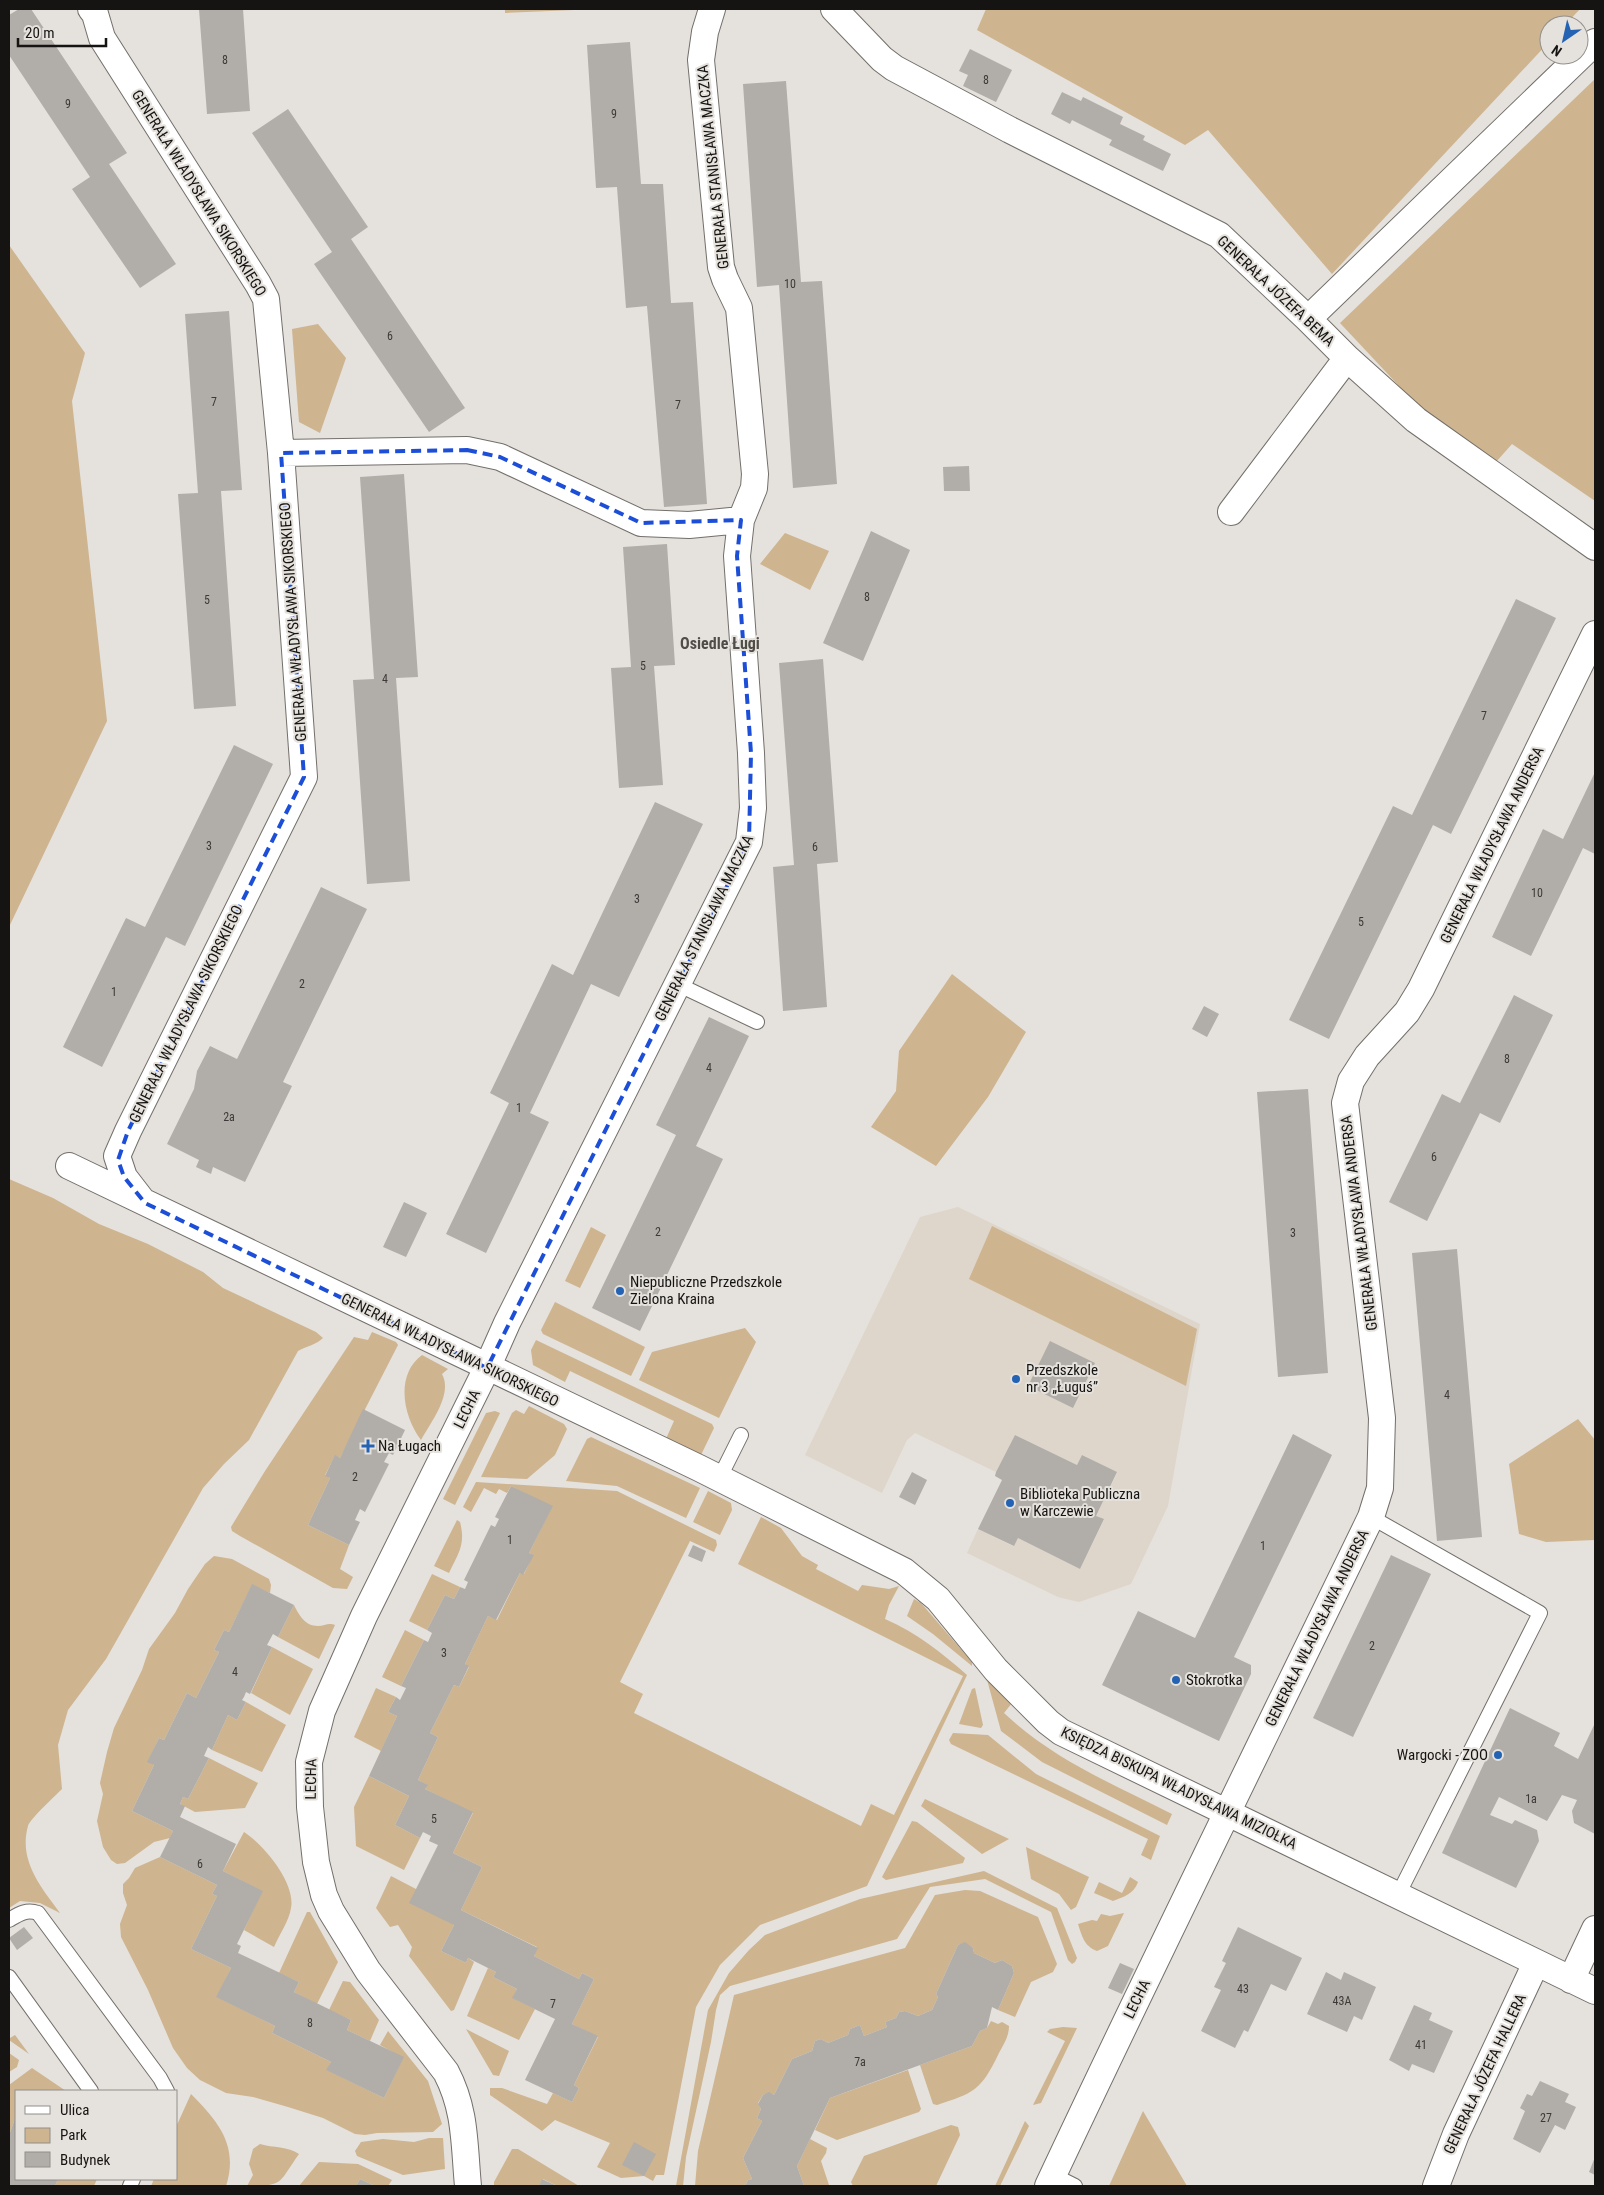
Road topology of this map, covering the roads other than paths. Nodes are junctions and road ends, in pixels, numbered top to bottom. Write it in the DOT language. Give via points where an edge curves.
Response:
graph roads {
  1 [pos="91,9"];
  2 [pos="107,9"];
  3 [pos="712,9"];
  4 [pos="834,9"];
  5 [pos="102,38"];
  6 [pos="1595,42"];
  7 [pos="1308,319"];
  8 [pos="1347,358"];
  9 [pos="282,453"];
  10 [pos="1231,512"];
  11 [pos="741,520"];
  12 [pos="1595,547"];
  13 [pos="1595,634"];
  14 [pos="677,984"];
  15 [pos="757,1022"];
  16 [pos="69,1166"];
  17 [pos="145,1202"];
  18 [pos="487,1368"];
  19 [pos="741,1435"];
  20 [pos="719,1479"];
  21 [pos="755,1497"];
  22 [pos="1371,1517"];
  23 [pos="1228,1814"];
  24 [pos="1398,1895"];
  25 [pos="9,1920"];
  26 [pos="1595,1930"];
  27 [pos="1536,1963"];
  28 [pos="9,1977"];
  29 [pos="1571,1980"];
  30 [pos="1595,1991"];
  31 [pos="90,2090"];
  32 [pos="166,2090"];
  33 [pos="1058,2183"];
  34 [pos="468,2186"];
  35 [pos="1436,2186"];
  1 -- 5 [label="street, GENERAŁA WŁADYSŁAWA SIKORSKIEGO"];
  2 -- 5 [label="street"];
  3 -- 11 [label="street, GENERAŁA STANISŁAWA MACZKA" via="703,45 702,70 722,267 738,308 755,474 754,488"];
  4 -- 7 [label="street, GENERAŁA JÓZEFA BEMA" via="894,68 1218,235"];
  5 -- 9 [label="street, GENERAŁA WŁADYSŁAWA SIKORSKIEGO" via="266,299"];
  6 -- 7 [label="street"];
  7 -- 8 [label="street, GENERAŁA JÓZEFA BEMA"];
  8 -- 10 [label="street"];
  8 -- 12 [label="street, GENERAŁA JÓZEFA BEMA" via="1416,420"];
  9 -- 11 [label="street" via="467,450 500,457 642,524 689,525"];
  9 -- 17 [label="street, GENERAŁA WŁADYSŁAWA SIKORSKIEGO" via="304,777 118,1156 124,1176"];
  11 -- 14 [label="street, GENERAŁA STANISŁAWA MACZKA" via="737,556 751,753 752,828 749,842"];
  13 -- 22 [label="street, GENERAŁA WŁADYSŁAWA ANDERSA" via="1421,990 1407,1012 1366,1056 1351,1081 1345,1103 1382,1418 1380,1488"];
  14 -- 15 [label="lane"];
  14 -- 18 [label="street, GENERAŁA STANISŁAWA MACZKA"];
  16 -- 17 [label="street, GENERAŁA WŁADYSŁAWA SIKORSKIEGO"];
  17 -- 18 [label="street, GENERAŁA WŁADYSŁAWA SIKORSKIEGO"];
  18 -- 20 [label="street, GENERAŁA WŁADYSŁAWA SIKORSKIEGO"];
  18 -- 34 [label="street, LECHA" via="360,1625 322,1711 309,1762 316,1862 324,1895 341,1930 368,1971 452,2084 462,2113"];
  19 -- 20 [label="lane"];
  20 -- 21 [label="street, GENERAŁA WŁADYSŁAWA SIKORSKIEGO"];
  21 -- 23 [label="street, KSIĘDZA BISKUPA WŁADYSŁAWA MIZIOŁKA" via="916,1580 938,1599 1010,1685 1061,1732"];
  22 -- 23 [label="street, GENERAŁA WŁADYSŁAWA ANDERSA"];
  22 -- 24 [label="lane" via="1540,1613"];
  23 -- 24 [label="street, KSIĘDZA BISKUPA WŁADYSŁAWA MIZIOŁKA"];
  23 -- 33 [label="street, LECHA" via="1110,2053"];
  24 -- 27 [label="street, KSIĘDZA BISKUPA WŁADYSŁAWA MIZIOŁKA"];
  25 -- 32 [label="lane" via="30,1910 38,1913"];
  26 -- 29 [label="street"];
  27 -- 29 [label="street, KSIĘDZA BISKUPA WŁADYSŁAWA MIZIOŁKA"];
  27 -- 35 [label="street, GENERAŁA JÓZEFA HALLERA" via="1456,2134"];
  28 -- 31 [label="lane"];
  29 -- 30 [label="street, KSIĘDZA BISKUPA WŁADYSŁAWA MIZIOŁKA"];
}
